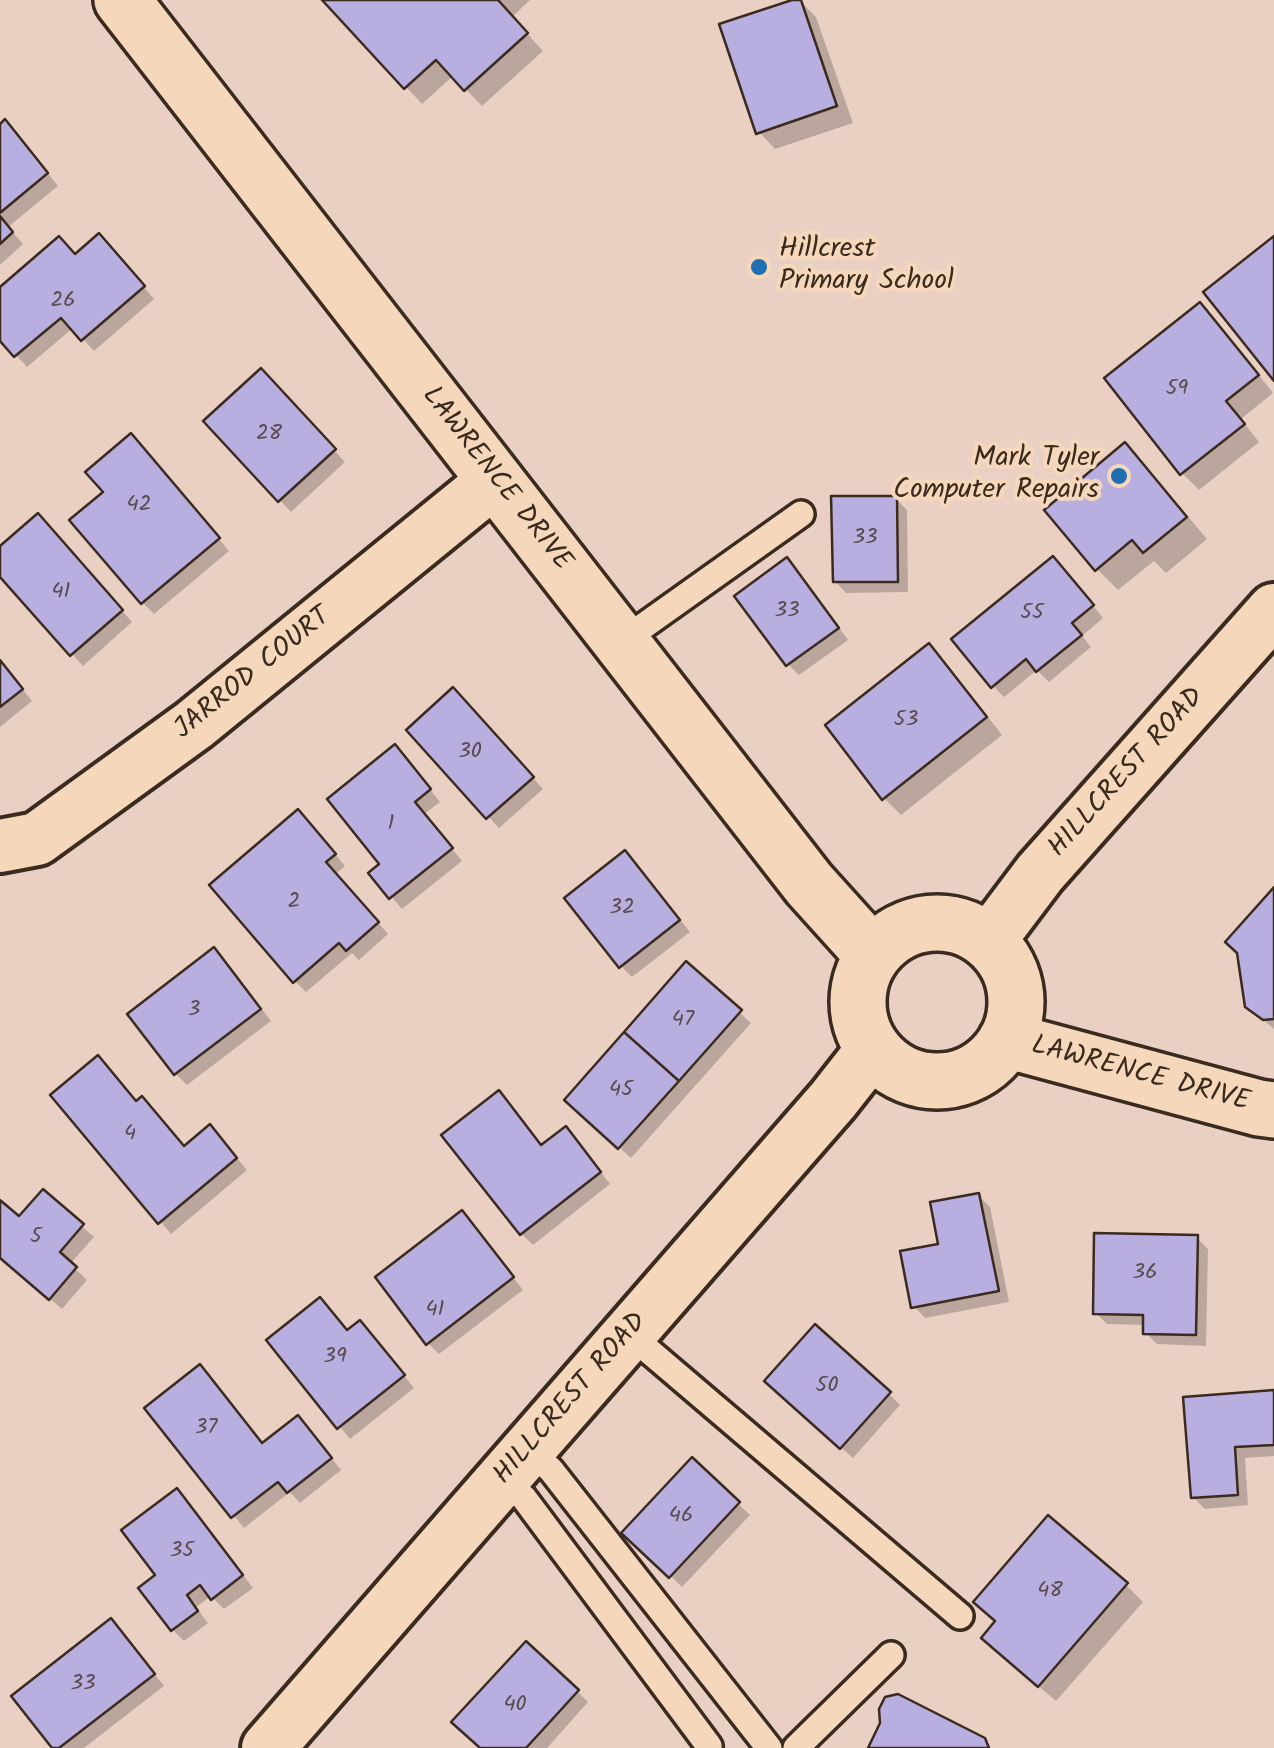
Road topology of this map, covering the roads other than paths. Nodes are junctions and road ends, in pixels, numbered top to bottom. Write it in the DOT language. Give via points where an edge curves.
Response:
graph roads {
  1 [pos="122,0"];
  2 [pos="495,480"];
  3 [pos="801,514"];
  4 [pos="1274,610"];
  5 [pos="621,642"];
  6 [pos="0,846"];
  7 [pos="988,942"];
  8 [pos="873,955"];
  9 [pos="1006,1040"];
  10 [pos="873,1049"];
  11 [pos="1274,1110"];
  12 [pos="629,1334"];
  13 [pos="516,1464"];
  14 [pos="960,1616"];
  15 [pos="892,1655"];
  16 [pos="268,1748"];
  17 [pos="708,1748"];
  18 [pos="769,1748"];
  19 [pos="796,1748"];
  1 -- 2 [label="street, LAWRENCE DRIVE"];
  2 -- 5 [label="street, LAWRENCE DRIVE"];
  2 -- 6 [label="street, JARROD COURT" via="194,725 36,839"];
  3 -- 5 [label="lane"];
  4 -- 7 [label="street, HILLCREST ROAD" via="1040,873"];
  5 -- 8 [label="street, LAWRENCE DRIVE" via="809,884"];
  7 -- 8 [label="street" via="946,922 917,925"];
  7 -- 9 [label="street" via="1013,974 1018,1002"];
  8 -- 10 [label="street" via="858,997"];
  9 -- 10 [label="street" via="989,1064 937,1082 910,1077"];
  9 -- 11 [label="street, LAWRENCE DRIVE"];
  10 -- 12 [label="street, HILLCREST ROAD"];
  12 -- 13 [label="street, HILLCREST ROAD"];
  12 -- 14 [label="lane"];
  13 -- 16 [label="street, HILLCREST ROAD"];
  13 -- 17 [label="lane" via="524,1498"];
  13 -- 18 [label="lane" via="551,1470"];
  15 -- 19 [label="lane"];
}
